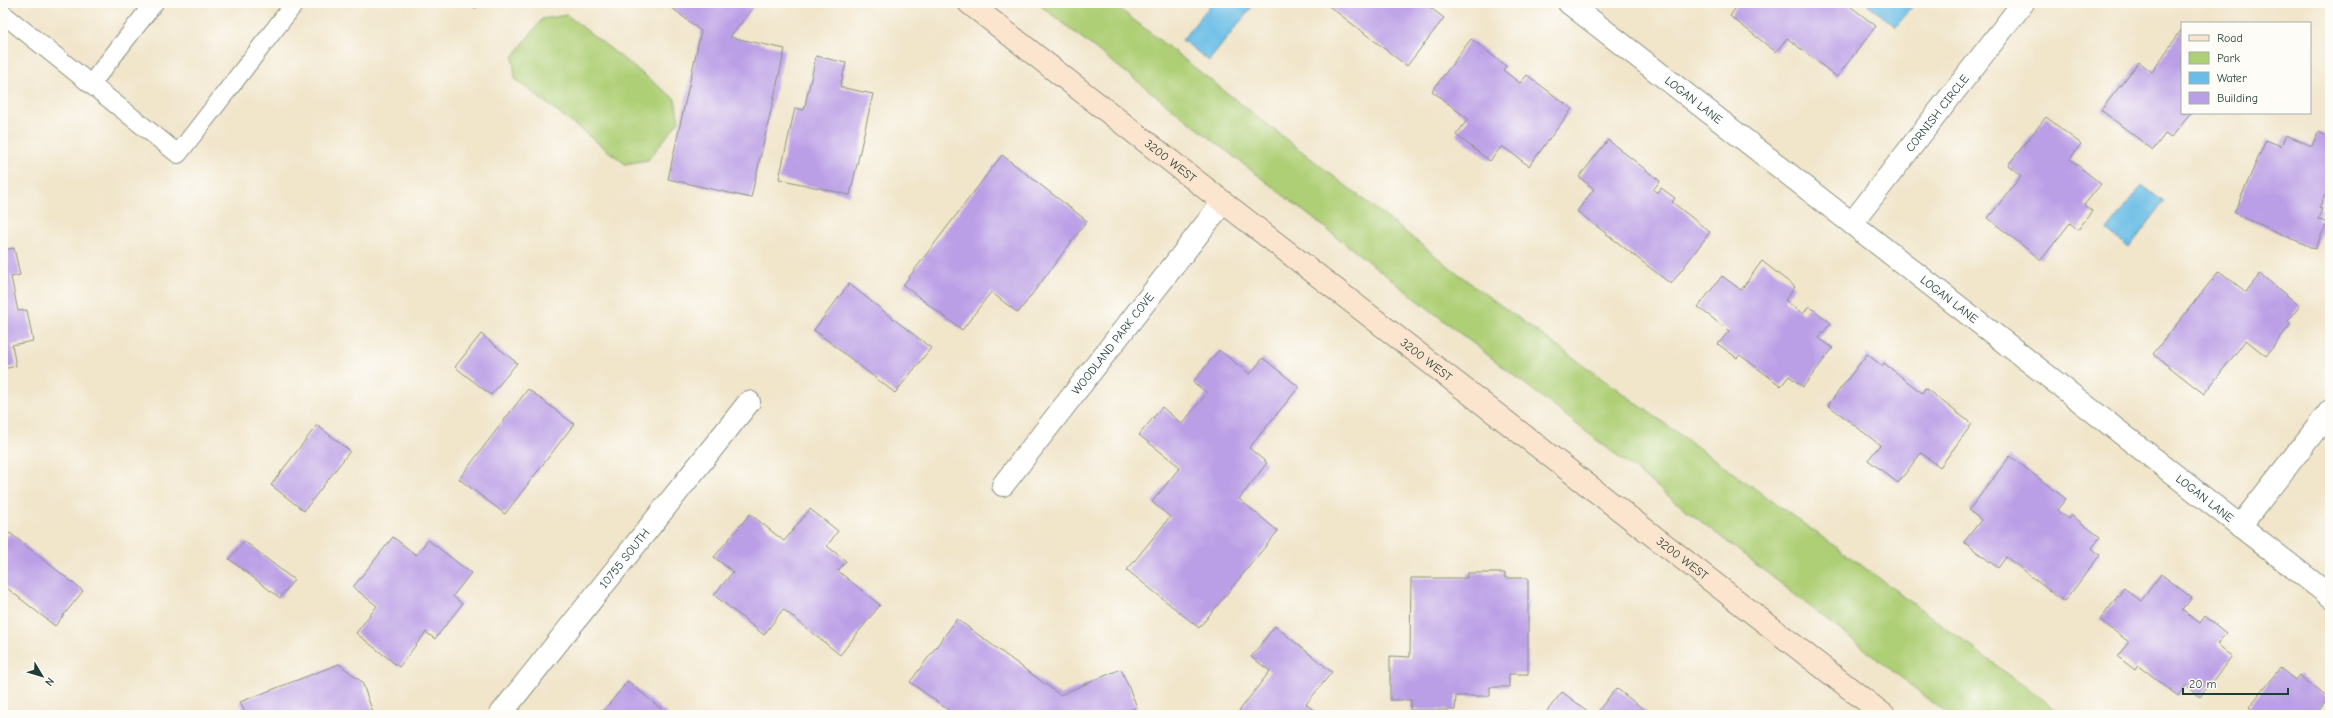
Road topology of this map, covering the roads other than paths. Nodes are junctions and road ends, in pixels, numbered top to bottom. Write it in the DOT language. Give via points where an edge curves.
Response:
graph roads {
  1 [pos="154,3"];
  2 [pos="295,3"];
  3 [pos="969,3"];
  4 [pos="1569,3"];
  5 [pos="2023,3"];
  6 [pos="3,14"];
  7 [pos="91,84"];
  8 [pos="1223,202"];
  9 [pos="1852,223"];
  10 [pos="748,402"];
  11 [pos="2330,411"];
  12 [pos="1003,485"];
  13 [pos="2240,526"];
  14 [pos="2330,596"];
  15 [pos="500,715"];
  16 [pos="1884,715"];
  1 -- 7 [label="lane"];
  2 -- 7 [label="lane" via="178,154"];
  3 -- 8 [label="street, 3200 WEST"];
  4 -- 9 [label="street, LOGAN LANE"];
  5 -- 9 [label="street, CORNISH CIRCLE"];
  6 -- 7 [label="lane"];
  8 -- 12 [label="street, WOODLAND PARK COVE"];
  8 -- 16 [label="street, 3200 WEST"];
  9 -- 13 [label="street, LOGAN LANE"];
  10 -- 15 [label="street, 10755 SOUTH"];
  11 -- 13 [label="street"];
  13 -- 14 [label="street, LOGAN LANE"];
}
